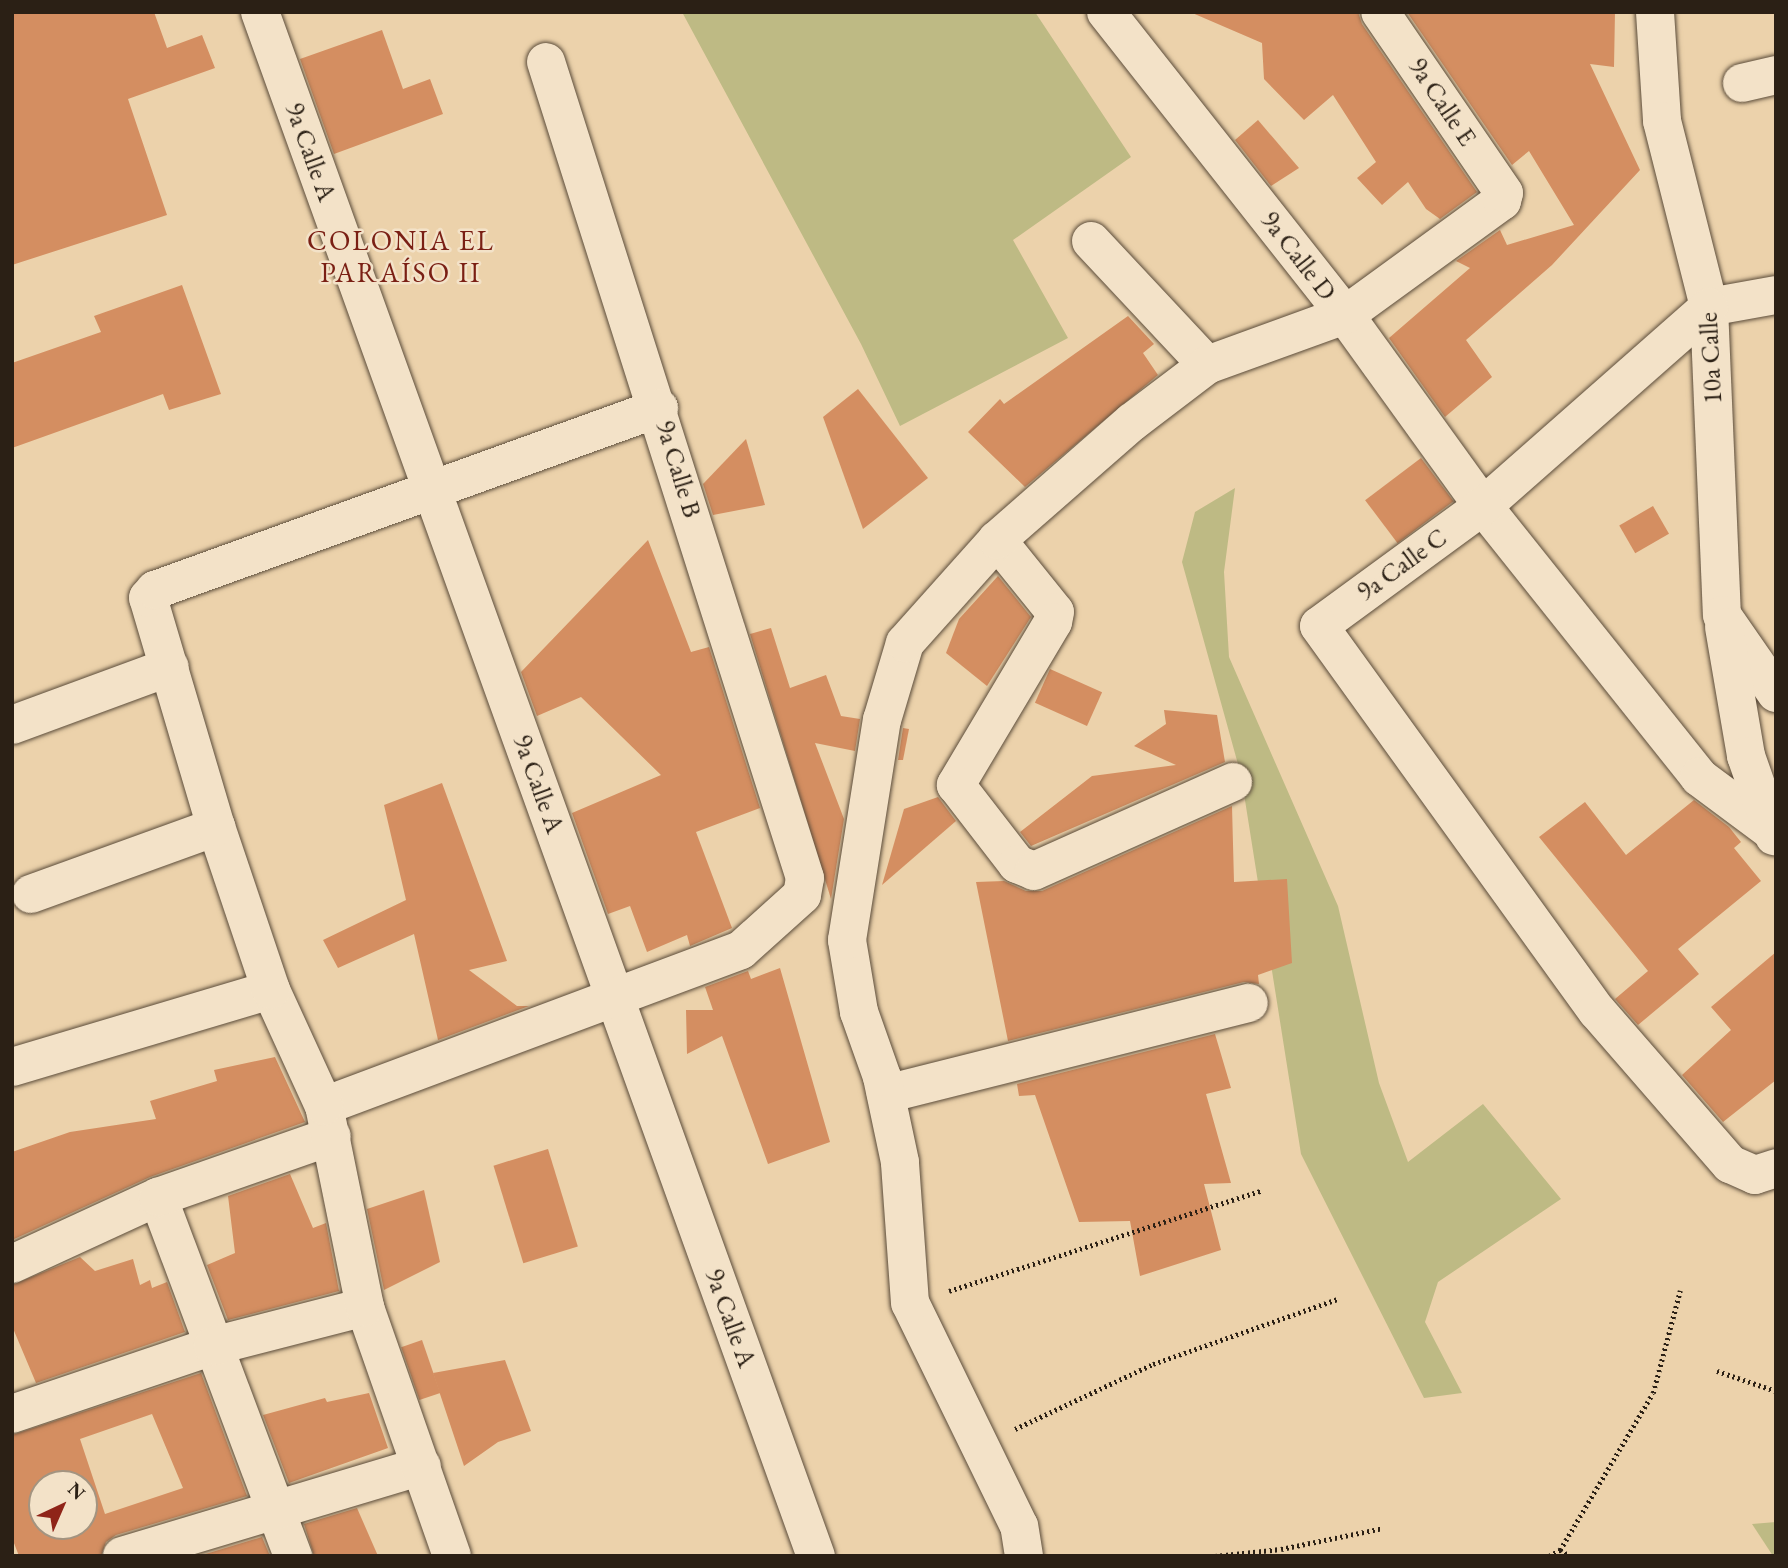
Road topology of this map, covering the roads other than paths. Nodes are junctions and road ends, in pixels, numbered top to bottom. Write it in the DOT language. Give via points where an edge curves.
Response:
graph roads {
  1 [pos="260,12"];
  2 [pos="1106,12"];
  3 [pos="1655,12"];
  4 [pos="1391,16"];
  5 [pos="546,62"];
  6 [pos="1091,241"];
  7 [pos="1776,295"];
  8 [pos="1709,307"];
  9 [pos="1345,315"];
  10 [pos="1207,365"];
  11 [pos="659,408"];
  12 [pos="432,490"];
  13 [pos="1483,506"];
  14 [pos="997,540"];
  15 [pos="1722,615"];
  16 [pos="170,667"];
  17 [pos="1776,693"];
  18 [pos="12,725"];
  19 [pos="1233,782"];
  20 [pos="216,827"];
  21 [pos="1773,834"];
  22 [pos="31,894"];
  23 [pos="271,990"];
  24 [pos="614,998"];
  25 [pos="1250,1003"];
  26 [pos="12,1067"];
  27 [pos="886,1094"];
  28 [pos="328,1121"];
  29 [pos="1776,1168"];
  30 [pos="158,1197"];
  31 [pos="12,1264"];
  32 [pos="365,1307"];
  33 [pos="213,1346"];
  34 [pos="12,1414"];
  35 [pos="422,1466"];
  36 [pos="277,1507"];
  37 [pos="122,1556"];
  38 [pos="293,1556"];
  39 [pos="452,1556"];
  40 [pos="816,1556"];
  41 [pos="1024,1556"];
  1 -- 12 [label="street, 9a Calle A"];
  2 -- 9 [label="street, 9a Calle D"];
  3 -- 8 [label="street, 10a Calle" via="1662,121"];
  4 -- 9 [label="street, 9a Calle E" via="1504,193 1502,201"];
  5 -- 11 [label="street, 9a Calle B"];
  6 -- 10 [label="street"];
  7 -- 8 [label="street"];
  8 -- 13 [label="street, 9a Calle C"];
  8 -- 15 [label="street, 10a Calle"];
  9 -- 10 [label="street"];
  9 -- 13 [label="street, 9a Calle D"];
  10 -- 14 [label="street" via="1132,422"];
  11 -- 12 [label="street"];
  11 -- 24 [label="street, 9a Calle B" via="805,878 802,895 790,909 741,950"];
  12 -- 16 [label="street" via="155,590 148,598"];
  12 -- 24 [label="street, 9a Calle A"];
  13 -- 21 [label="street, 9a Calle D" via="1699,777"];
  13 -- 29 [label="street, 9a Calle C" via="1322,623 1319,632 1597,1011 1730,1164 1755,1175"];
  14 -- 19 [label="street" via="1055,612 956,785 1017,864 1034,871"];
  14 -- 27 [label="street" via="905,643 882,720 847,940 859,1012"];
  15 -- 17 [label="street"];
  15 -- 21 [label="street, 10a Calle" via="1746,756"];
  16 -- 18 [label="street"];
  16 -- 20 [label="street"];
  20 -- 22 [label="street"];
  20 -- 23 [label="street"];
  23 -- 26 [label="street"];
  23 -- 28 [label="street"];
  24 -- 28 [label="street"];
  24 -- 40 [label="street, 9a Calle A"];
  25 -- 27 [label="street"];
  27 -- 41 [label="street" via="900,1162 910,1303 1019,1526"];
  28 -- 30 [label="street"];
  28 -- 32 [label="street"];
  30 -- 31 [label="street"];
  30 -- 33 [label="street"];
  32 -- 33 [label="street"];
  32 -- 35 [label="street"];
  33 -- 34 [label="street"];
  33 -- 36 [label="street"];
  35 -- 36 [label="street"];
  35 -- 39 [label="street"];
  36 -- 37 [label="street"];
  36 -- 38 [label="street"];
}
